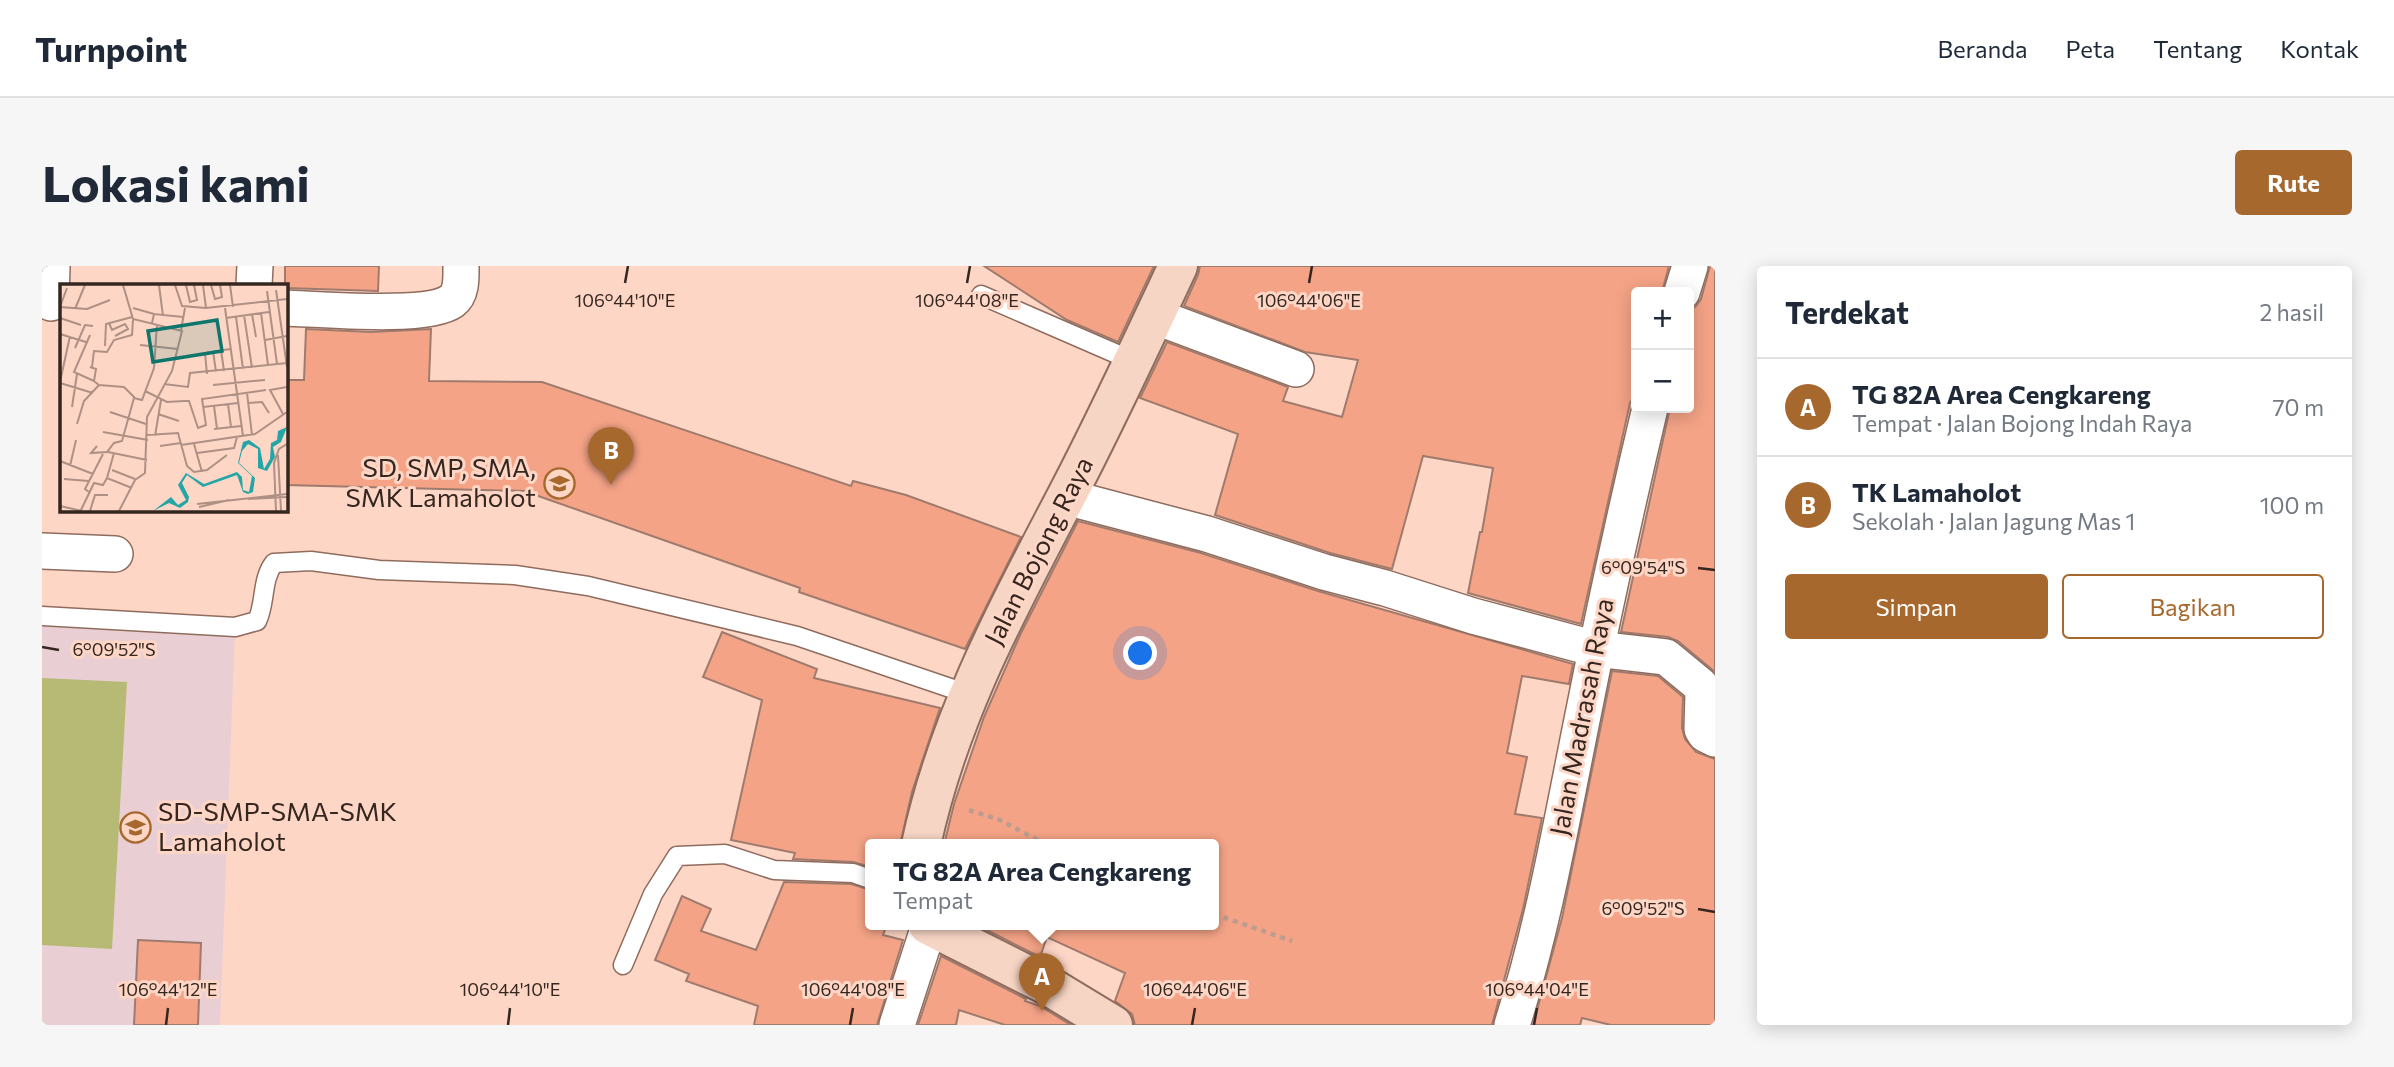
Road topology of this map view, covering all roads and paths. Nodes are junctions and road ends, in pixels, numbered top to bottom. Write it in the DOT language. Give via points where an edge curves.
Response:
graph roads {
  1 [pos="52,266"];
  2 [pos="255,266"];
  3 [pos="461,266"];
  4 [pos="1178,266"];
  5 [pos="1690,266"];
  6 [pos="254,284"];
  7 [pos="1684,287"];
  8 [pos="981,295"];
  9 [pos="52,303"];
  10 [pos="287,308"];
  11 [pos="1154,316"];
  12 [pos="1133,361"];
  13 [pos="1296,369"];
  14 [pos="1649,413"];
  15 [pos="1066,497"];
  16 [pos="42,551"];
  17 [pos="115,554"];
  18 [pos="42,616"];
  19 [pos="1596,649"];
  20 [pos="968,694"];
  21 [pos="1715,739"];
  22 [pos="931,797"];
  23 [pos="922,839"];
  24 [pos="1036,839"];
  25 [pos="865,877"];
  26 [pos="1219,916"];
  27 [pos="927,930"];
  28 [pos="936,930"];
  29 [pos="1292,941"];
  30 [pos="623,965"];
  31 [pos="897,1025"];
  32 [pos="1113,1025"];
  33 [pos="1512,1025"];
  1 -- 9 [label="street"];
  2 -- 6 [label="street"];
  3 -- 10 [label="street" via="454,300 440,307 412,311"];
  4 -- 11 [label="street, Jalan Bojong Raya"];
  5 -- 7 [label="street"];
  8 -- 12 [label="lane"];
  11 -- 12 [label="street, Jalan Bojong Raya"];
  11 -- 13 [label="street"];
  12 -- 15 [label="street, Jalan Bojong Raya"];
  14 -- 19 [label="street, Jalan Madrasah Raya"];
  15 -- 19 [label="street"];
  15 -- 20 [label="street, Jalan Bojong Raya"];
  16 -- 17 [label="street"];
  18 -- 20 [label="lane" via="245,625 257,621 274,563 311,561 379,570 515,575 588,586 797,636"];
  19 -- 21 [label="street" via="1660,655 1693,677 1703,694 1702,729"];
  19 -- 33 [label="street, Jalan Madrasah Raya"];
  20 -- 22 [label="street, Jalan Bojong Raya"];
  22 -- 23 [label="street, Jalan Bojong Raya"];
  22 -- 24 [label="path" via="1000,820"];
  25 -- 30 [label="lane" via="774,870 725,854 677,856 653,894"];
  26 -- 29 [label="path"];
  27 -- 31 [label="street"];
  28 -- 32 [label="street" via="1047,985"];
}
